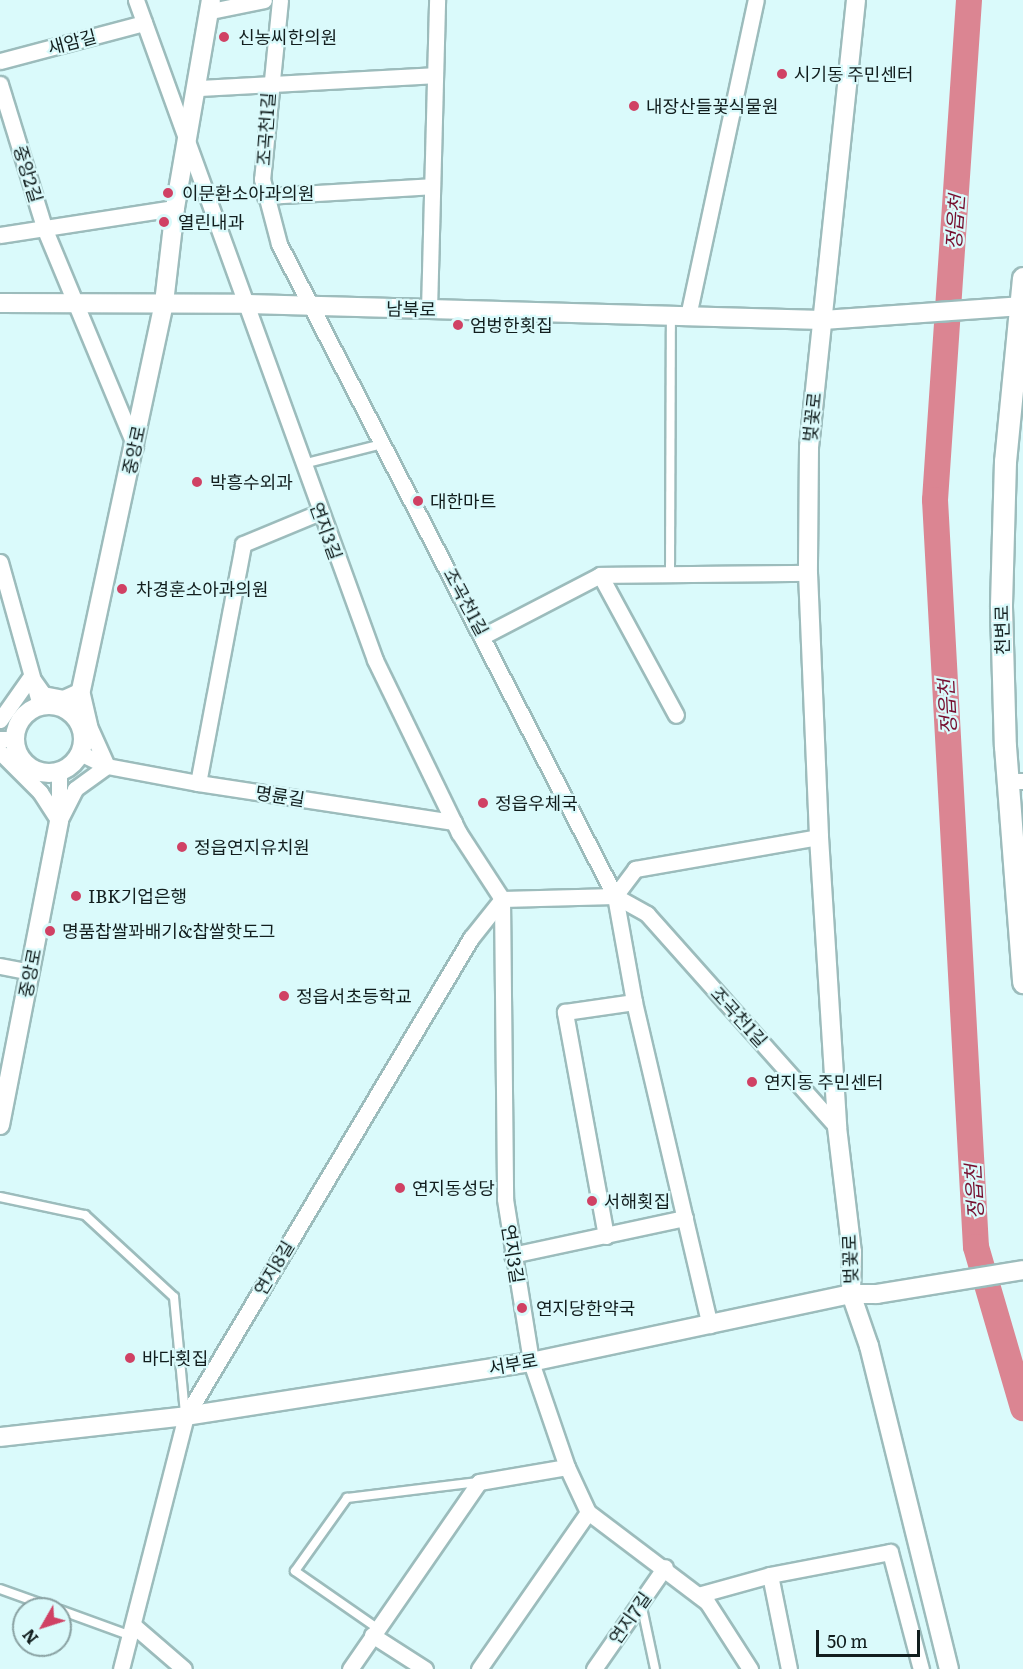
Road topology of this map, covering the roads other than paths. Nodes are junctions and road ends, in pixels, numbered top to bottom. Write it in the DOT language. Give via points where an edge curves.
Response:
graph roads {
  1 [pos="136,0"];
  2 [pos="264,0"];
  3 [pos="280,0"];
  4 [pos="437,0"];
  5 [pos="756,0"];
  6 [pos="856,0"];
  7 [pos="211,6"];
  8 [pos="144,23"];
  9 [pos="0,61"];
  10 [pos="435,75"];
  11 [pos="0,84"];
  12 [pos="268,85"];
  13 [pos="198,88"];
  14 [pos="187,147"];
  15 [pos="432,186"];
  16 [pos="265,196"];
  17 [pos="175,208"];
  18 [pos="45,230"];
  19 [pos="0,235"];
  20 [pos="1023,281"];
  21 [pos="0,303"];
  22 [pos="78,303"];
  23 [pos="164,303"];
  24 [pos="248,304"];
  25 [pos="1021,306"];
  26 [pos="311,307"];
  27 [pos="429,310"];
  28 [pos="680,316"];
  29 [pos="823,320"];
  30 [pos="382,444"];
  31 [pos="135,446"];
  32 [pos="302,464"];
  33 [pos="318,513"];
  34 [pos="0,562"];
  35 [pos="808,573"];
  36 [pos="670,574"];
  37 [pos="600,575"];
  38 [pos="483,636"];
  39 [pos="31,676"];
  40 [pos="81,690"];
  41 [pos="40,705"];
  42 [pos="67,711"];
  43 [pos="676,715"];
  44 [pos="0,720"];
  45 [pos="8,739"];
  46 [pos="0,752"];
  47 [pos="80,753"];
  48 [pos="107,766"];
  49 [pos="59,771"];
  50 [pos="1015,781"];
  51 [pos="198,783"];
  52 [pos="59,822"];
  53 [pos="454,822"];
  54 [pos="819,837"];
  55 [pos="615,897"];
  56 [pos="502,899"];
  57 [pos="0,966"];
  58 [pos="30,972"];
  59 [pos="1023,982"];
  60 [pos="634,1002"];
  61 [pos="0,1125"];
  62 [pos="837,1127"];
  63 [pos="0,1197"];
  64 [pos="685,1218"];
  65 [pos="606,1236"];
  66 [pos="512,1255"];
  67 [pos="1023,1270"];
  68 [pos="851,1294"];
  69 [pos="710,1325"];
  70 [pos="531,1362"];
  71 [pos="186,1416"];
  72 [pos="0,1437"];
  73 [pos="567,1467"];
  74 [pos="479,1482"];
  75 [pos="588,1512"];
  76 [pos="665,1567"];
  77 [pos="770,1575"];
  78 [pos="0,1589"];
  79 [pos="698,1595"];
  80 [pos="22,1597"];
  81 [pos="641,1602"];
  82 [pos="72,1614"];
  83 [pos="132,1630"];
  84 [pos="374,1631"];
  85 [pos="121,1669"];
  86 [pos="184,1669"];
  87 [pos="350,1669"];
  88 [pos="425,1669"];
  89 [pos="479,1669"];
  90 [pos="594,1669"];
  91 [pos="655,1669"];
  92 [pos="750,1669"];
  93 [pos="789,1669"];
  94 [pos="921,1669"];
  95 [pos="949,1669"];
  1 -- 8 [label="street"];
  2 -- 7 [label="street"];
  3 -- 12 [label="street, 조곡천1길"];
  4 -- 10 [label="street"];
  5 -- 28 [label="street"];
  6 -- 29 [label="street, 벚꽃로"];
  7 -- 13 [label="street, 중앙로"];
  8 -- 9 [label="street, 새암길"];
  8 -- 14 [label="street"];
  10 -- 12 [label="street"];
  10 -- 15 [label="street"];
  11 -- 18 [label="street, 중앙2길"];
  12 -- 13 [label="street"];
  12 -- 16 [label="street, 조곡천1길"];
  13 -- 14 [label="street, 중앙로"];
  14 -- 17 [label="street, 중앙로"];
  14 -- 24 [label="street, 연지3길"];
  15 -- 16 [label="street"];
  15 -- 27 [label="street"];
  16 -- 26 [label="street, 조곡천1길" via="279,243"];
  17 -- 18 [label="street"];
  17 -- 23 [label="street, 중앙로"];
  18 -- 19 [label="street, 중앙2길"];
  18 -- 22 [label="street, 중앙2길"];
  20 -- 25 [label="main road, 천변로"];
  21 -- 22 [label="street, 남북로"];
  22 -- 23 [label="street, 남북로"];
  22 -- 31 [label="street, 중앙2길"];
  23 -- 24 [label="street, 남북로"];
  23 -- 31 [label="street, 중앙로"];
  24 -- 26 [label="street, 남북로"];
  24 -- 32 [label="street, 연지3길"];
  25 -- 29 [label="street, 남북로"];
  25 -- 50 [label="main road, 천변로" via="1001,536"];
  26 -- 27 [label="street, 남북로"];
  26 -- 30 [label="street, 조곡천1길"];
  27 -- 28 [label="street, 남북로"];
  28 -- 29 [label="street, 남북로"];
  28 -- 36 [label="lane"];
  29 -- 35 [label="street, 벚꽃로" via="809,448"];
  30 -- 32 [label="lane"];
  30 -- 38 [label="street, 조곡천1길"];
  31 -- 40 [label="street, 중앙로"];
  32 -- 33 [label="street, 연지3길"];
  33 -- 51 [label="street" via="243,544"];
  33 -- 53 [label="street, 연지3길" via="375,660"];
  34 -- 39 [label="street"];
  35 -- 36 [label="street"];
  35 -- 54 [label="street, 벚꽃로"];
  36 -- 37 [label="street"];
  37 -- 38 [label="street"];
  37 -- 43 [label="street"];
  38 -- 55 [label="street, 조곡천1길"];
  39 -- 40 [label="street" via="43,694 63,698"];
  39 -- 41 [label="street"];
  39 -- 44 [label="street"];
  40 -- 42 [label="street"];
  40 -- 48 [label="street" via="89,726"];
  41 -- 42 [label="street"];
  41 -- 45 [label="street" via="22,718"];
  42 -- 47 [label="street" via="81,728"];
  45 -- 49 [label="street" via="27,765 40,771"];
  46 -- 52 [label="street" via="40,792"];
  47 -- 48 [label="street, 명륜길"];
  47 -- 49 [label="street"];
  48 -- 51 [label="street, 명륜길"];
  48 -- 52 [label="street" via="75,789"];
  49 -- 52 [label="street"];
  50 -- 59 [label="main road, 천변로"];
  51 -- 53 [label="street, 명륜길"];
  52 -- 58 [label="street, 중앙로"];
  53 -- 56 [label="street, 연지3길"];
  54 -- 55 [label="street" via="635,869"];
  54 -- 62 [label="street, 벚꽃로"];
  55 -- 56 [label="street"];
  55 -- 60 [label="street"];
  55 -- 62 [label="street, 조곡천1길" via="647,914"];
  56 -- 66 [label="street, 연지3길" via="505,1199"];
  56 -- 71 [label="street, 연지8길" via="471,938"];
  57 -- 58 [label="street"];
  58 -- 61 [label="street, 중앙로"];
  60 -- 64 [label="street"];
  60 -- 65 [label="street" via="565,1012"];
  62 -- 68 [label="street, 벚꽃로" via="852,1252"];
  63 -- 71 [label="lane" via="85,1215 174,1297"];
  64 -- 65 [label="street"];
  64 -- 69 [label="street"];
  65 -- 66 [label="street"];
  66 -- 70 [label="street, 연지3길"];
  67 -- 68 [label="street, 서부로" via="877,1294"];
  68 -- 69 [label="street, 서부로"];
  68 -- 95 [label="street, 벚꽃로" via="869,1346"];
  69 -- 70 [label="street, 서부로"];
  70 -- 71 [label="street, 서부로"];
  70 -- 73 [label="street, 연지3길"];
  71 -- 72 [label="street, 서부로"];
  71 -- 83 [label="street, 연지8길"];
  73 -- 74 [label="street"];
  73 -- 75 [label="street, 연지3길"];
  74 -- 84 [label="street"];
  74 -- 84 [label="lane" via="456,1481 347,1498 295,1572"];
  75 -- 76 [label="street, 연지3길"];
  75 -- 89 [label="street"];
  76 -- 79 [label="street, 연지3길"];
  76 -- 81 [label="street, 연지7길"];
  77 -- 79 [label="street"];
  77 -- 93 [label="street"];
  77 -- 94 [label="street" via="890,1552"];
  78 -- 80 [label="lane"];
  79 -- 92 [label="street, 연지3길"];
  81 -- 90 [label="street, 연지7길"];
  81 -- 91 [label="lane"];
  82 -- 83 [label="lane"];
  83 -- 85 [label="street, 연지8길"];
  83 -- 86 [label="street"];
  84 -- 87 [label="street"];
  84 -- 88 [label="street"];
}
